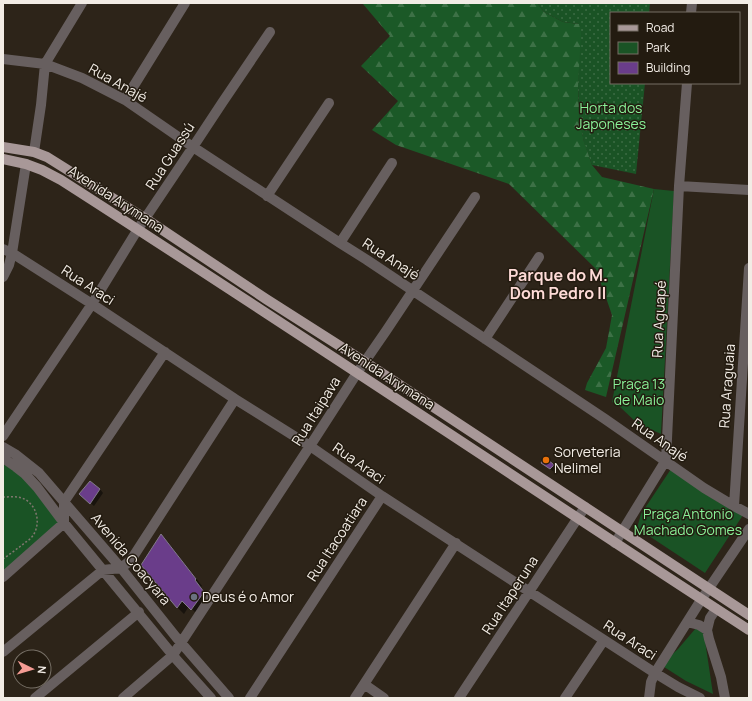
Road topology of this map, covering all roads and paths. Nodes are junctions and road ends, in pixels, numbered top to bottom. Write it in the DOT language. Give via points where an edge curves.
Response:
graph roads {
  1 [pos="82,3"];
  2 [pos="185,3"];
  3 [pos="270,32"];
  4 [pos="3,59"];
  5 [pos="45,64"];
  6 [pos="687,84"];
  7 [pos="125,100"];
  8 [pos="329,103"];
  9 [pos="3,147"];
  10 [pos="193,147"];
  11 [pos="34,152"];
  12 [pos="3,159"];
  13 [pos="392,163"];
  14 [pos="26,164"];
  15 [pos="679,186"];
  16 [pos="749,190"];
  17 [pos="267,196"];
  18 [pos="475,197"];
  19 [pos="146,219"];
  20 [pos="138,229"];
  21 [pos="340,243"];
  22 [pos="7,251"];
  23 [pos="539,257"];
  24 [pos="749,268"];
  25 [pos="3,277"];
  26 [pos="413,290"];
  27 [pos="92,304"];
  28 [pos="485,340"];
  29 [pos="165,352"];
  30 [pos="365,362"];
  31 [pos="356,373"];
  32 [pos="235,399"];
  33 [pos="3,436"];
  34 [pos="310,446"];
  35 [pos="3,447"];
  36 [pos="3,458"];
  37 [pos="666,460"];
  38 [pos="382,496"];
  39 [pos="3,497"];
  40 [pos="64,502"];
  41 [pos="734,506"];
  42 [pos="585,507"];
  43 [pos="749,514"];
  44 [pos="576,518"];
  45 [pos="64,522"];
  46 [pos="749,529"];
  47 [pos="622,531"];
  48 [pos="456,543"];
  49 [pos="615,543"];
  50 [pos="3,559"];
  51 [pos="121,568"];
  52 [pos="103,570"];
  53 [pos="3,577"];
  54 [pos="709,589"];
  55 [pos="529,592"];
  56 [pos="701,600"];
  57 [pos="716,609"];
  58 [pos="139,612"];
  59 [pos="749,614"];
  60 [pos="688,622"];
  61 [pos="707,630"];
  62 [pos="749,630"];
  63 [pos="604,640"];
  64 [pos="182,642"];
  65 [pos="3,652"];
  66 [pos="173,655"];
  67 [pos="655,673"];
  68 [pos="364,684"];
  69 [pos="35,698"];
  70 [pos="123,698"];
  71 [pos="210,698"];
  72 [pos="229,698"];
  73 [pos="250,698"];
  74 [pos="355,698"];
  75 [pos="384,698"];
  76 [pos="459,698"];
  77 [pos="565,698"];
  78 [pos="649,698"];
  79 [pos="700,698"];
  80 [pos="725,698"];
  1 -- 5 [label="street"];
  2 -- 7 [label="street"];
  3 -- 10 [label="street, Rua Guassú"];
  4 -- 5 [label="street, Rua Anajé"];
  5 -- 7 [label="street, Rua Anajé" via="82,78"];
  5 -- 11 [label="street"];
  6 -- 15 [label="street, Rua Aguapé"];
  7 -- 10 [label="street, Rua Anajé"];
  8 -- 17 [label="street"];
  9 -- 11 [label="main road, Avenida Arymana"];
  10 -- 17 [label="street, Rua Anajé"];
  10 -- 19 [label="street, Rua Guassú"];
  11 -- 19 [label="main road, Avenida Arymana" via="47,157"];
  12 -- 14 [label="main road, Avenida Arymana"];
  13 -- 21 [label="street"];
  14 -- 20 [label="main road, Avenida Arymana" via="61,180"];
  14 -- 22 [label="street"];
  15 -- 16 [label="street"];
  15 -- 37 [label="street, Rua Aguapé"];
  17 -- 21 [label="street, Rua Anajé"];
  18 -- 26 [label="street, Rua Itaipava"];
  19 -- 20 [label="street, Rua Guassú"];
  19 -- 30 [label="main road, Avenida Arymana"];
  20 -- 27 [label="street, Rua Guassú"];
  20 -- 31 [label="main road, Avenida Arymana"];
  21 -- 26 [label="street, Rua Anajé"];
  22 -- 25 [label="street" via="9,265"];
  22 -- 27 [label="street, Rua Araci"];
  23 -- 28 [label="street"];
  24 -- 41 [label="street, Rua Araguaia"];
  26 -- 28 [label="street, Rua Anajé"];
  26 -- 30 [label="street, Rua Itaipava"];
  27 -- 29 [label="street, Rua Araci"];
  27 -- 33 [label="street, Rua Guassú"];
  28 -- 37 [label="street, Rua Anajé"];
  29 -- 32 [label="street, Rua Araci"];
  29 -- 40 [label="street"];
  30 -- 31 [label="street, Rua Itaipava"];
  30 -- 42 [label="main road, Avenida Arymana"];
  31 -- 34 [label="street, Rua Itaipava"];
  31 -- 44 [label="main road, Avenida Arymana"];
  32 -- 34 [label="street, Rua Araci"];
  32 -- 51 [label="street" via="131,560"];
  34 -- 38 [label="street, Rua Araci"];
  34 -- 64 [label="street, Rua Itaipava"];
  35 -- 40 [label="street, Avenida Coacyara" via="39,473"];
  36 -- 45 [label="street, Avenida Coacyara" via="25,474"];
  37 -- 41 [label="street, Rua Anajé"];
  37 -- 47 [label="street, Rua Aguapé"];
  38 -- 48 [label="street, Rua Araci"];
  38 -- 73 [label="street, Rua Itacoatiara"];
  39 -- 50 [label="path" via="23,498 34,509 38,525 31,538"];
  40 -- 45 [label="street"];
  40 -- 51 [label="street, Avenida Coacyara"];
  41 -- 43 [label="street, Rua Anajé"];
  42 -- 44 [label="street, Rua Itaperuna"];
  42 -- 47 [label="main road, Avenida Arymana"];
  44 -- 49 [label="main road, Avenida Arymana"];
  44 -- 55 [label="street, Rua Itaperuna"];
  45 -- 52 [label="street, Avenida Coacyara"];
  45 -- 53 [label="street"];
  46 -- 54 [label="street"];
  47 -- 49 [label="street, Rua Aguapé"];
  47 -- 54 [label="main road, Avenida Arymana"];
  48 -- 55 [label="street, Rua Araci"];
  48 -- 68 [label="street"];
  49 -- 56 [label="main road, Avenida Arymana"];
  51 -- 52 [label="street"];
  51 -- 64 [label="street, Avenida Coacyara"];
  52 -- 58 [label="street, Avenida Coacyara"];
  52 -- 65 [label="street"];
  54 -- 56 [label="street"];
  54 -- 59 [label="main road, Avenida Arymana"];
  55 -- 63 [label="street, Rua Araci"];
  55 -- 76 [label="street, Rua Itaperuna"];
  56 -- 57 [label="main road, Avenida Arymana"];
  56 -- 60 [label="street"];
  57 -- 61 [label="street"];
  57 -- 62 [label="main road, Avenida Arymana"];
  58 -- 66 [label="street, Avenida Coacyara"];
  58 -- 69 [label="street"];
  60 -- 61 [label="street"];
  60 -- 67 [label="street"];
  61 -- 80 [label="street"];
  63 -- 67 [label="street, Rua Araci"];
  63 -- 77 [label="street"];
  64 -- 66 [label="street, Rua Itaipava"];
  64 -- 72 [label="street, Avenida Coacyara"];
  66 -- 70 [label="street, Rua Itaipava"];
  66 -- 71 [label="street, Avenida Coacyara"];
  67 -- 78 [label="street"];
  67 -- 79 [label="street, Rua Araci"];
  68 -- 74 [label="street"];
  68 -- 75 [label="street"];
}
